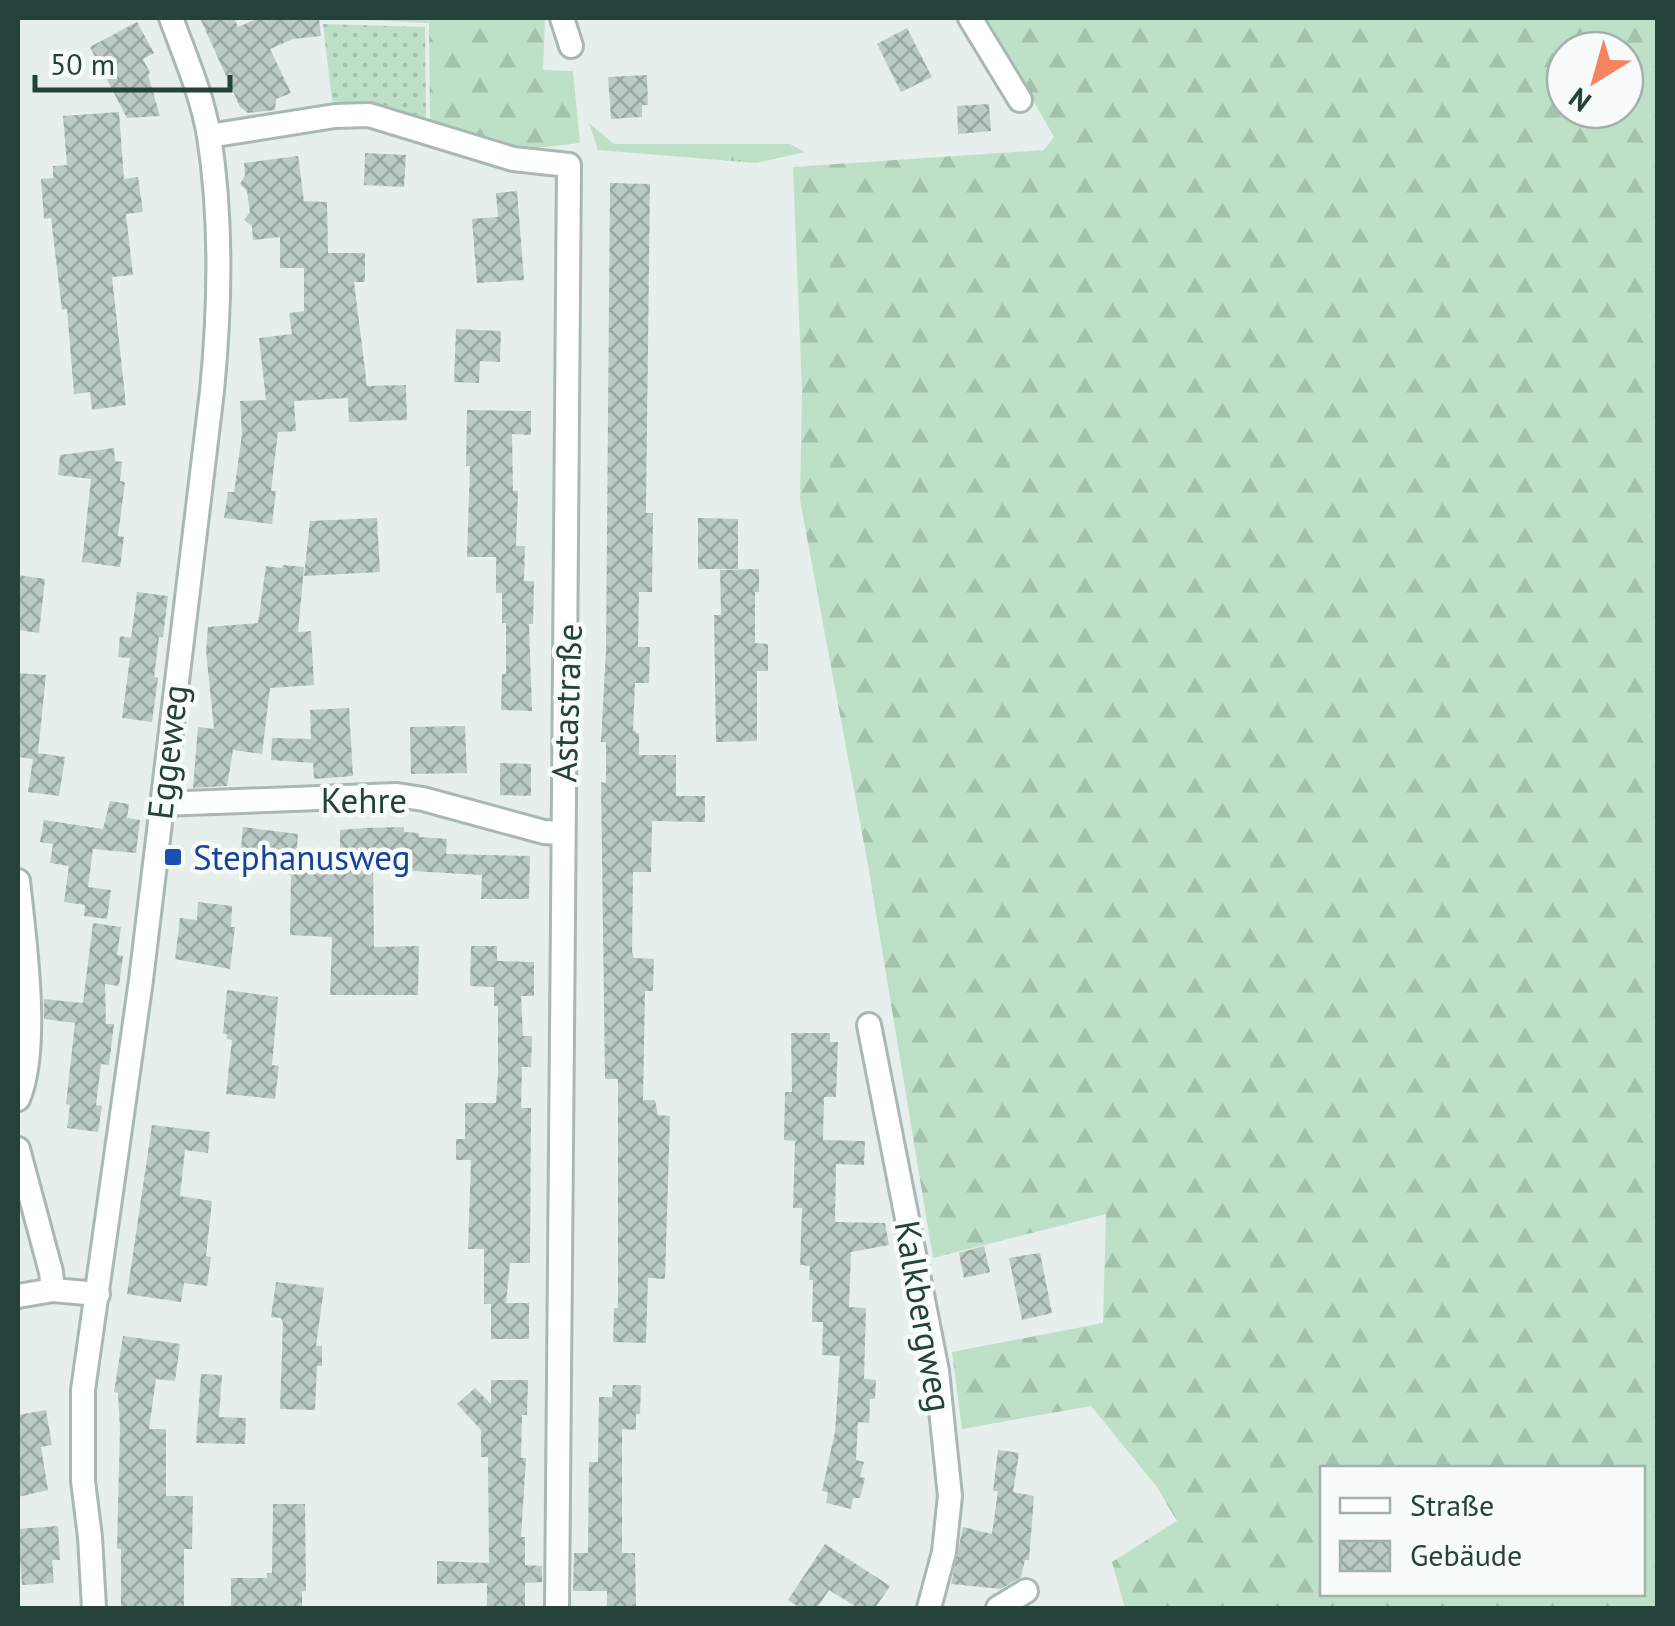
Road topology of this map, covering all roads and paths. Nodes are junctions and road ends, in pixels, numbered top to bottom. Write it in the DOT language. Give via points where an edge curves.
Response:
graph roads {
  1 [pos="172,18"];
  2 [pos="562,18"];
  3 [pos="970,18"];
  4 [pos="571,46"];
  5 [pos="1020,100"];
  6 [pos="209,136"];
  7 [pos="161,804"];
  8 [pos="562,833"];
  9 [pos="18,881"];
  10 [pos="869,1025"];
  11 [pos="18,1098"];
  12 [pos="18,1149"];
  13 [pos="53,1290"];
  14 [pos="98,1294"];
  15 [pos="18,1296"];
  16 [pos="1026,1591"];
  17 [pos="94,1608"];
  18 [pos="557,1608"];
  19 [pos="928,1608"];
  20 [pos="998,1608"];
  1 -- 6 [label="street, Eggeweg"];
  2 -- 4 [label="street"];
  3 -- 5 [label="street"];
  6 -- 7 [label="street, Eggeweg" via="217,282 213,382"];
  6 -- 8 [label="street, Astastraße" via="369,115 514,160 569,165"];
  7 -- 8 [label="street, Kehre" via="396,795"];
  7 -- 14 [label="street, Eggeweg"];
  8 -- 18 [label="street, Astastraße"];
  9 -- 11 [label="street" via="27,1000 25,1077"];
  10 -- 19 [label="street, Kalkbergweg" via="937,1371 950,1496"];
  12 -- 13 [label="street"];
  13 -- 14 [label="street"];
  13 -- 15 [label="street"];
  14 -- 17 [label="street, Eggeweg" via="82,1404"];
  16 -- 20 [label="street"];
}
